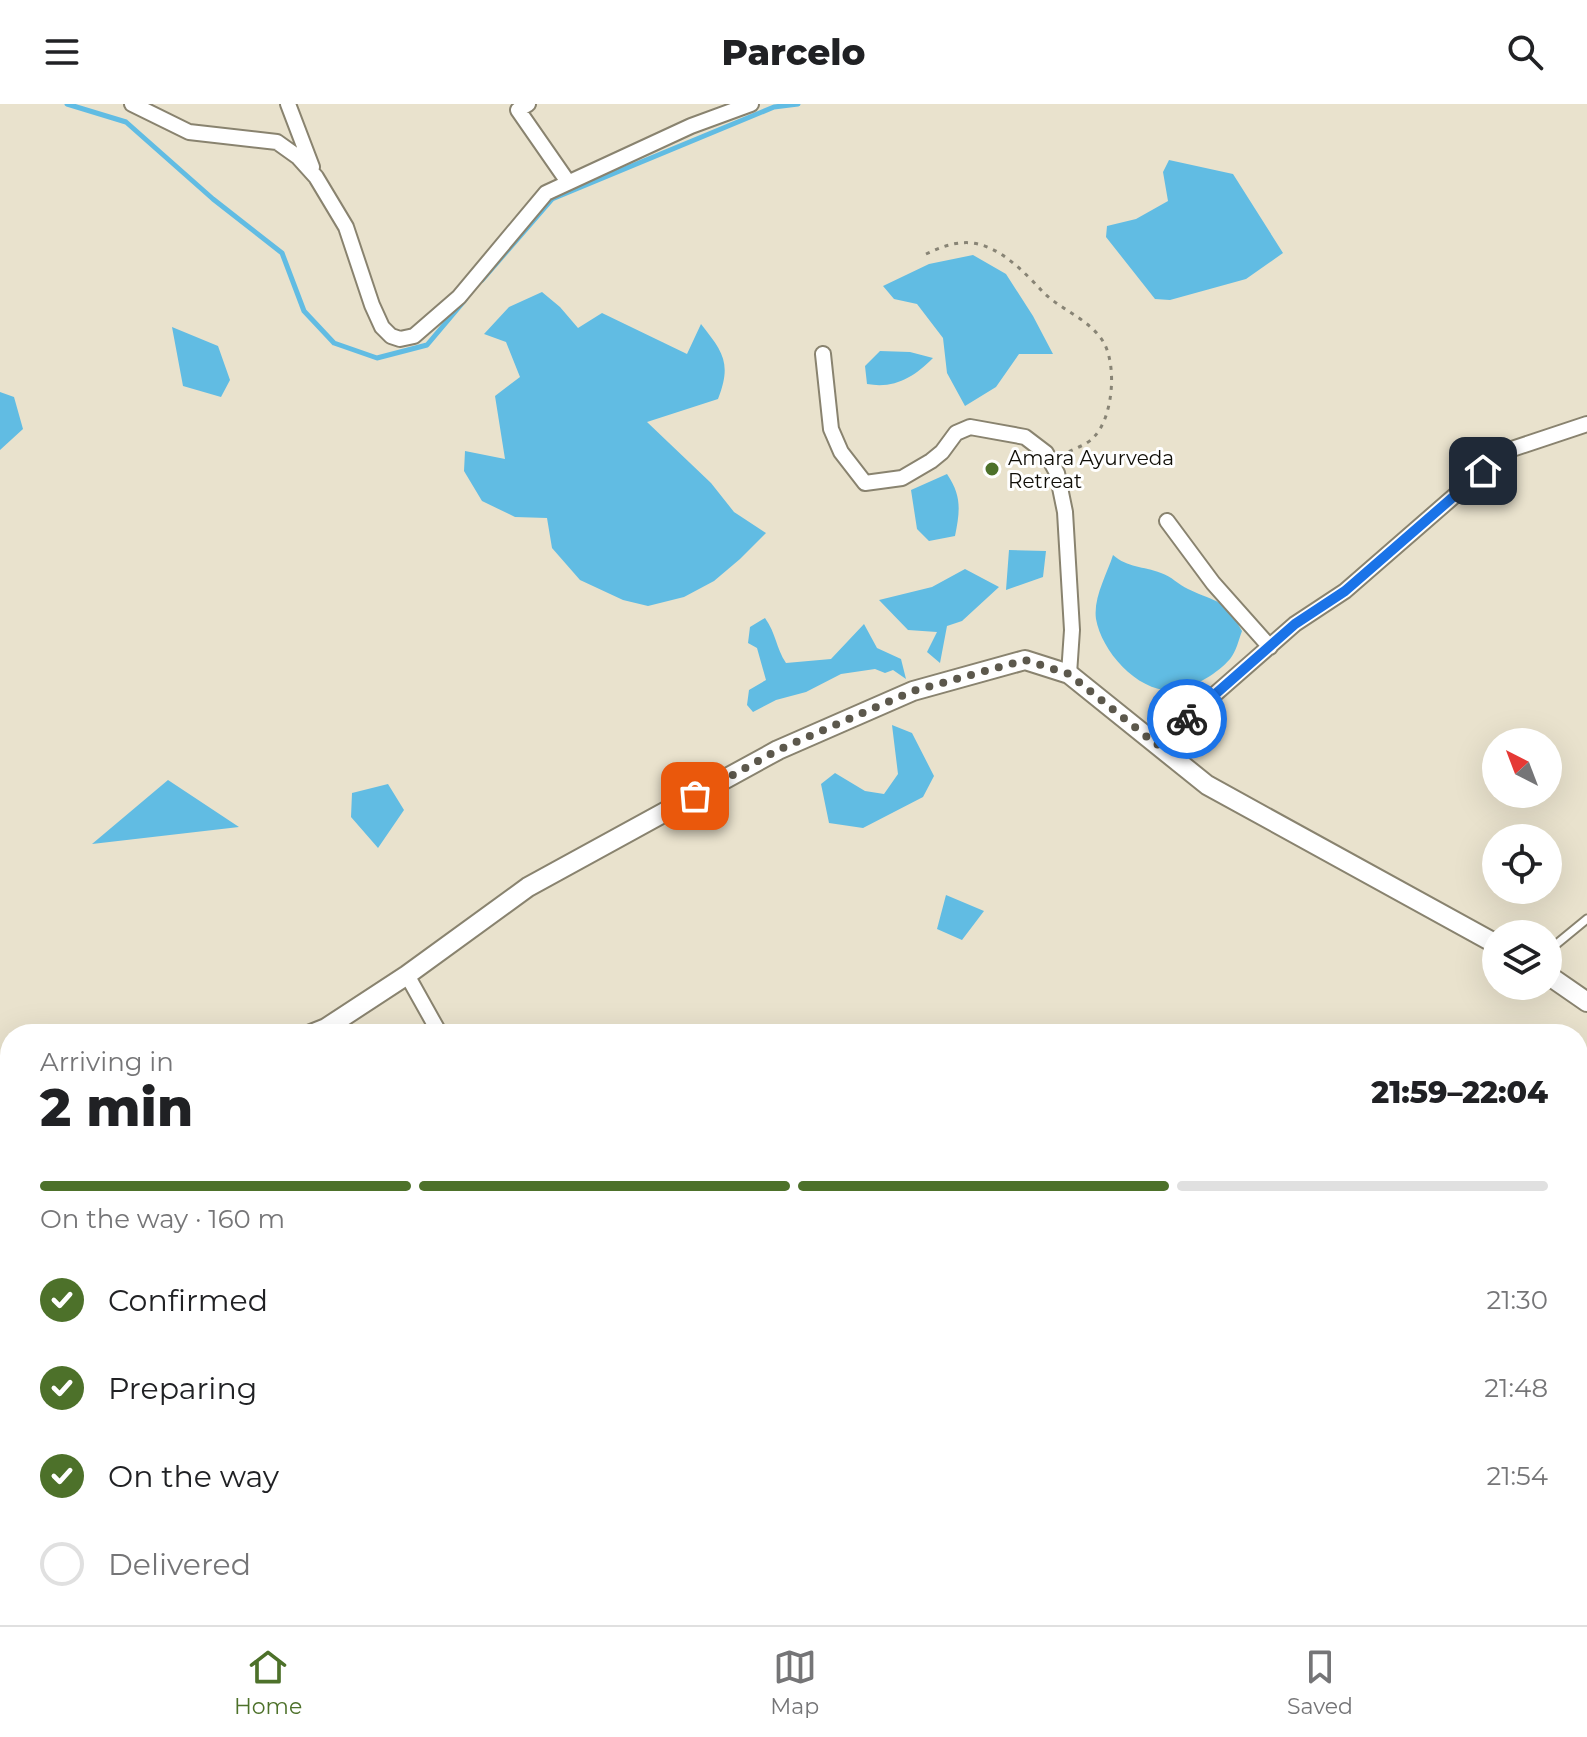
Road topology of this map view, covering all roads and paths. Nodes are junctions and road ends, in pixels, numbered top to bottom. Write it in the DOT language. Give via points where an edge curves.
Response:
graph roads {
  1 [pos="132,104"];
  2 [pos="288,104"];
  3 [pos="528,104"];
  4 [pos="751,104"];
  5 [pos="316,177"];
  6 [pos="568,182"];
  7 [pos="926,254"];
  8 [pos="823,354"];
  9 [pos="1587,424"];
  10 [pos="1052,461"];
  11 [pos="1167,521"];
  12 [pos="1270,647"];
  13 [pos="1069,674"];
  14 [pos="1157,745"];
  15 [pos="1587,919"];
  16 [pos="1482,936"];
  17 [pos="1562,940"];
  18 [pos="407,975"];
  19 [pos="1562,985"];
  20 [pos="1587,1002"];
  21 [pos="332,1024"];
  22 [pos="434,1024"];
  1 -- 5 [label="street" via="189,132 277,142"];
  2 -- 5 [label="street"];
  3 -- 6 [label="street" via="518,110"];
  4 -- 6 [label="street"];
  5 -- 6 [label="street" via="346,227 382,327 400,339 414,336 459,297 546,193"];
  7 -- 10 [label="path" via="956,243 976,243 1001,255 1080,317 1104,343 1113,373 1109,407 1094,437"];
  8 -- 10 [label="street" via="831,429 865,483 902,478 970,427 1025,437"];
  9 -- 12 [label="street" via="1506,451 1345,591"];
  10 -- 13 [label="street" via="1065,512 1072,630"];
  11 -- 12 [label="street"];
  12 -- 14 [label="street"];
  13 -- 14 [label="street"];
  13 -- 18 [label="street" via="1025,660 913,691 778,750 528,887"];
  14 -- 16 [label="street" via="1207,785"];
  15 -- 17 [label="lane"];
  18 -- 21 [label="street"];
  18 -- 22 [label="street"];
  19 -- 20 [label="street"];
}
